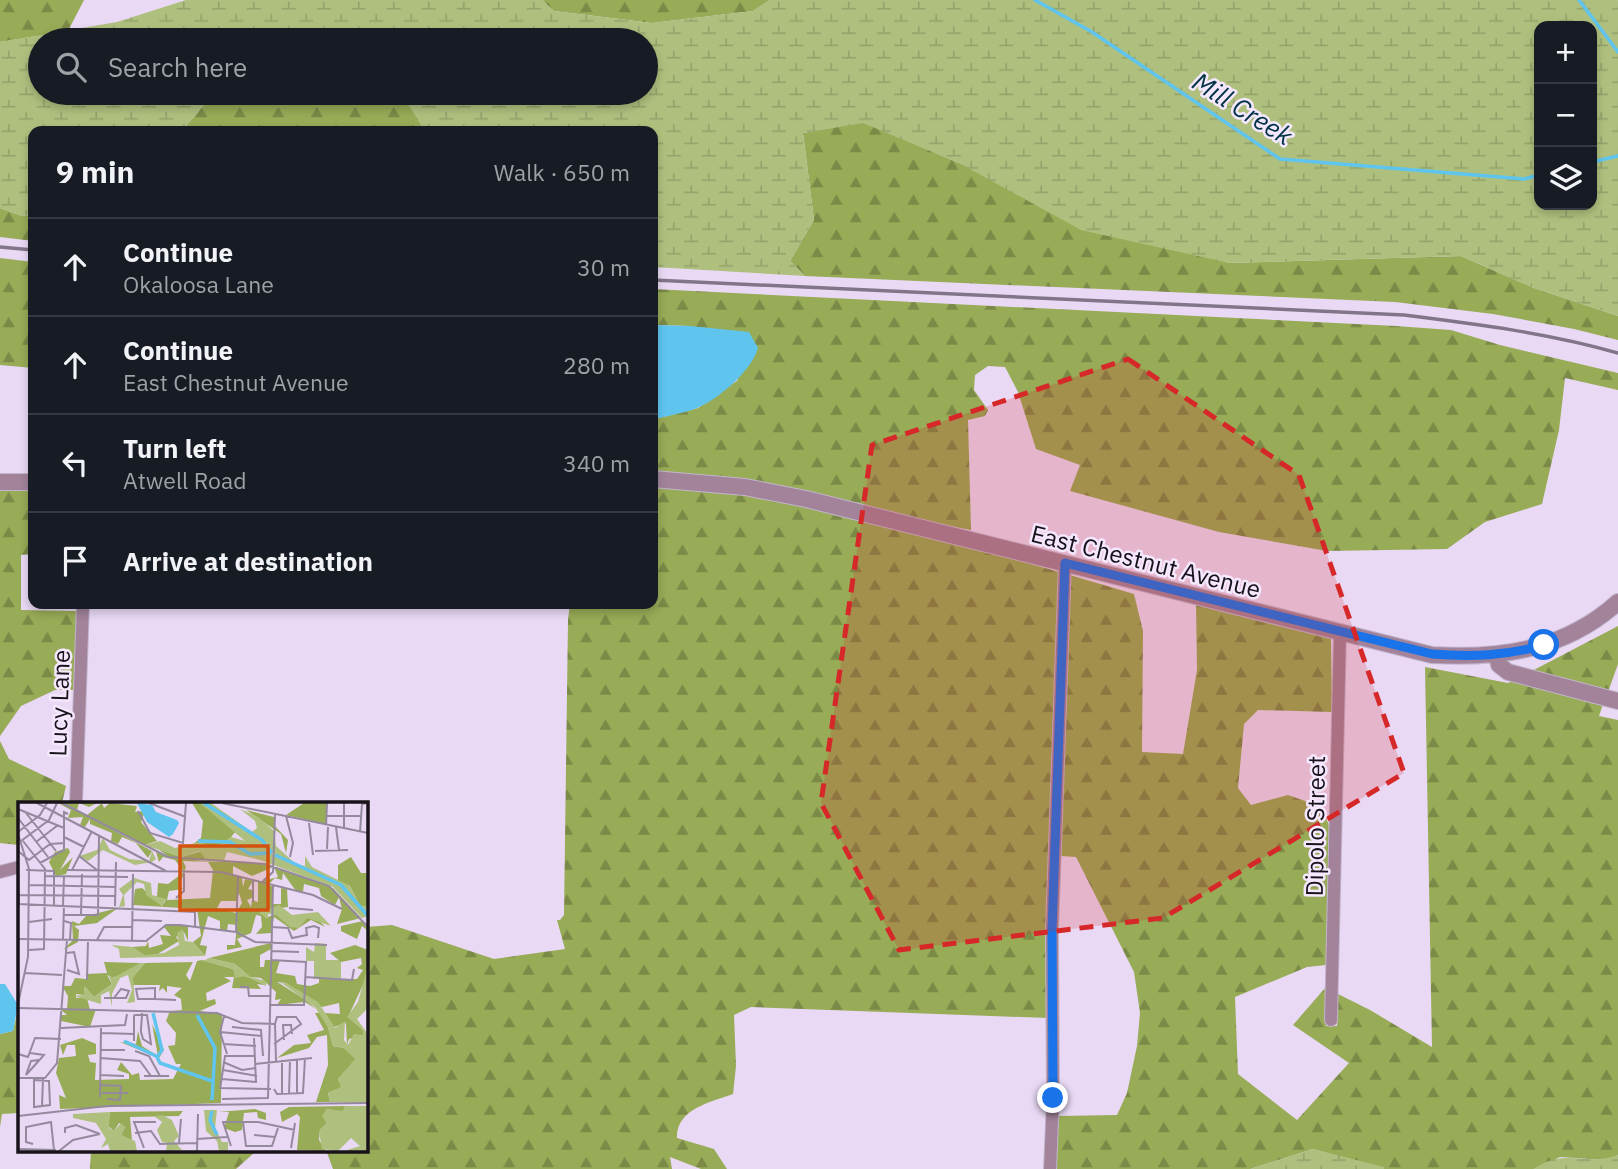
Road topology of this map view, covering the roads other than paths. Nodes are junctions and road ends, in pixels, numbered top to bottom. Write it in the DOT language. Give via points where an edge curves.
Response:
graph roads {
  1 [pos="658,479"];
  2 [pos="0,482"];
  3 [pos="28,482"];
  4 [pos="1065,563"];
  5 [pos="1618,603"];
  6 [pos="83,609"];
  7 [pos="1340,633"];
  8 [pos="1497,656"];
  9 [pos="1618,701"];
  10 [pos="76,802"];
  11 [pos="18,867"];
  12 [pos="0,872"];
  13 [pos="1331,1020"];
  14 [pos="1050,1169"];
  1 -- 4 [label="street, East Chestnut Avenue" via="773,492"];
  2 -- 3 [label="street"];
  4 -- 7 [label="street, East Chestnut Avenue"];
  4 -- 14 [label="street" via="1052,930"];
  5 -- 8 [label="street, East Chestnut Avenue" via="1561,638"];
  6 -- 10 [label="street, Lucy Lane"];
  7 -- 8 [label="street, East Chestnut Avenue" via="1432,654"];
  7 -- 13 [label="street, Dipolo Street"];
  8 -- 9 [label="street" via="1508,672"];
  11 -- 12 [label="street"];
}
